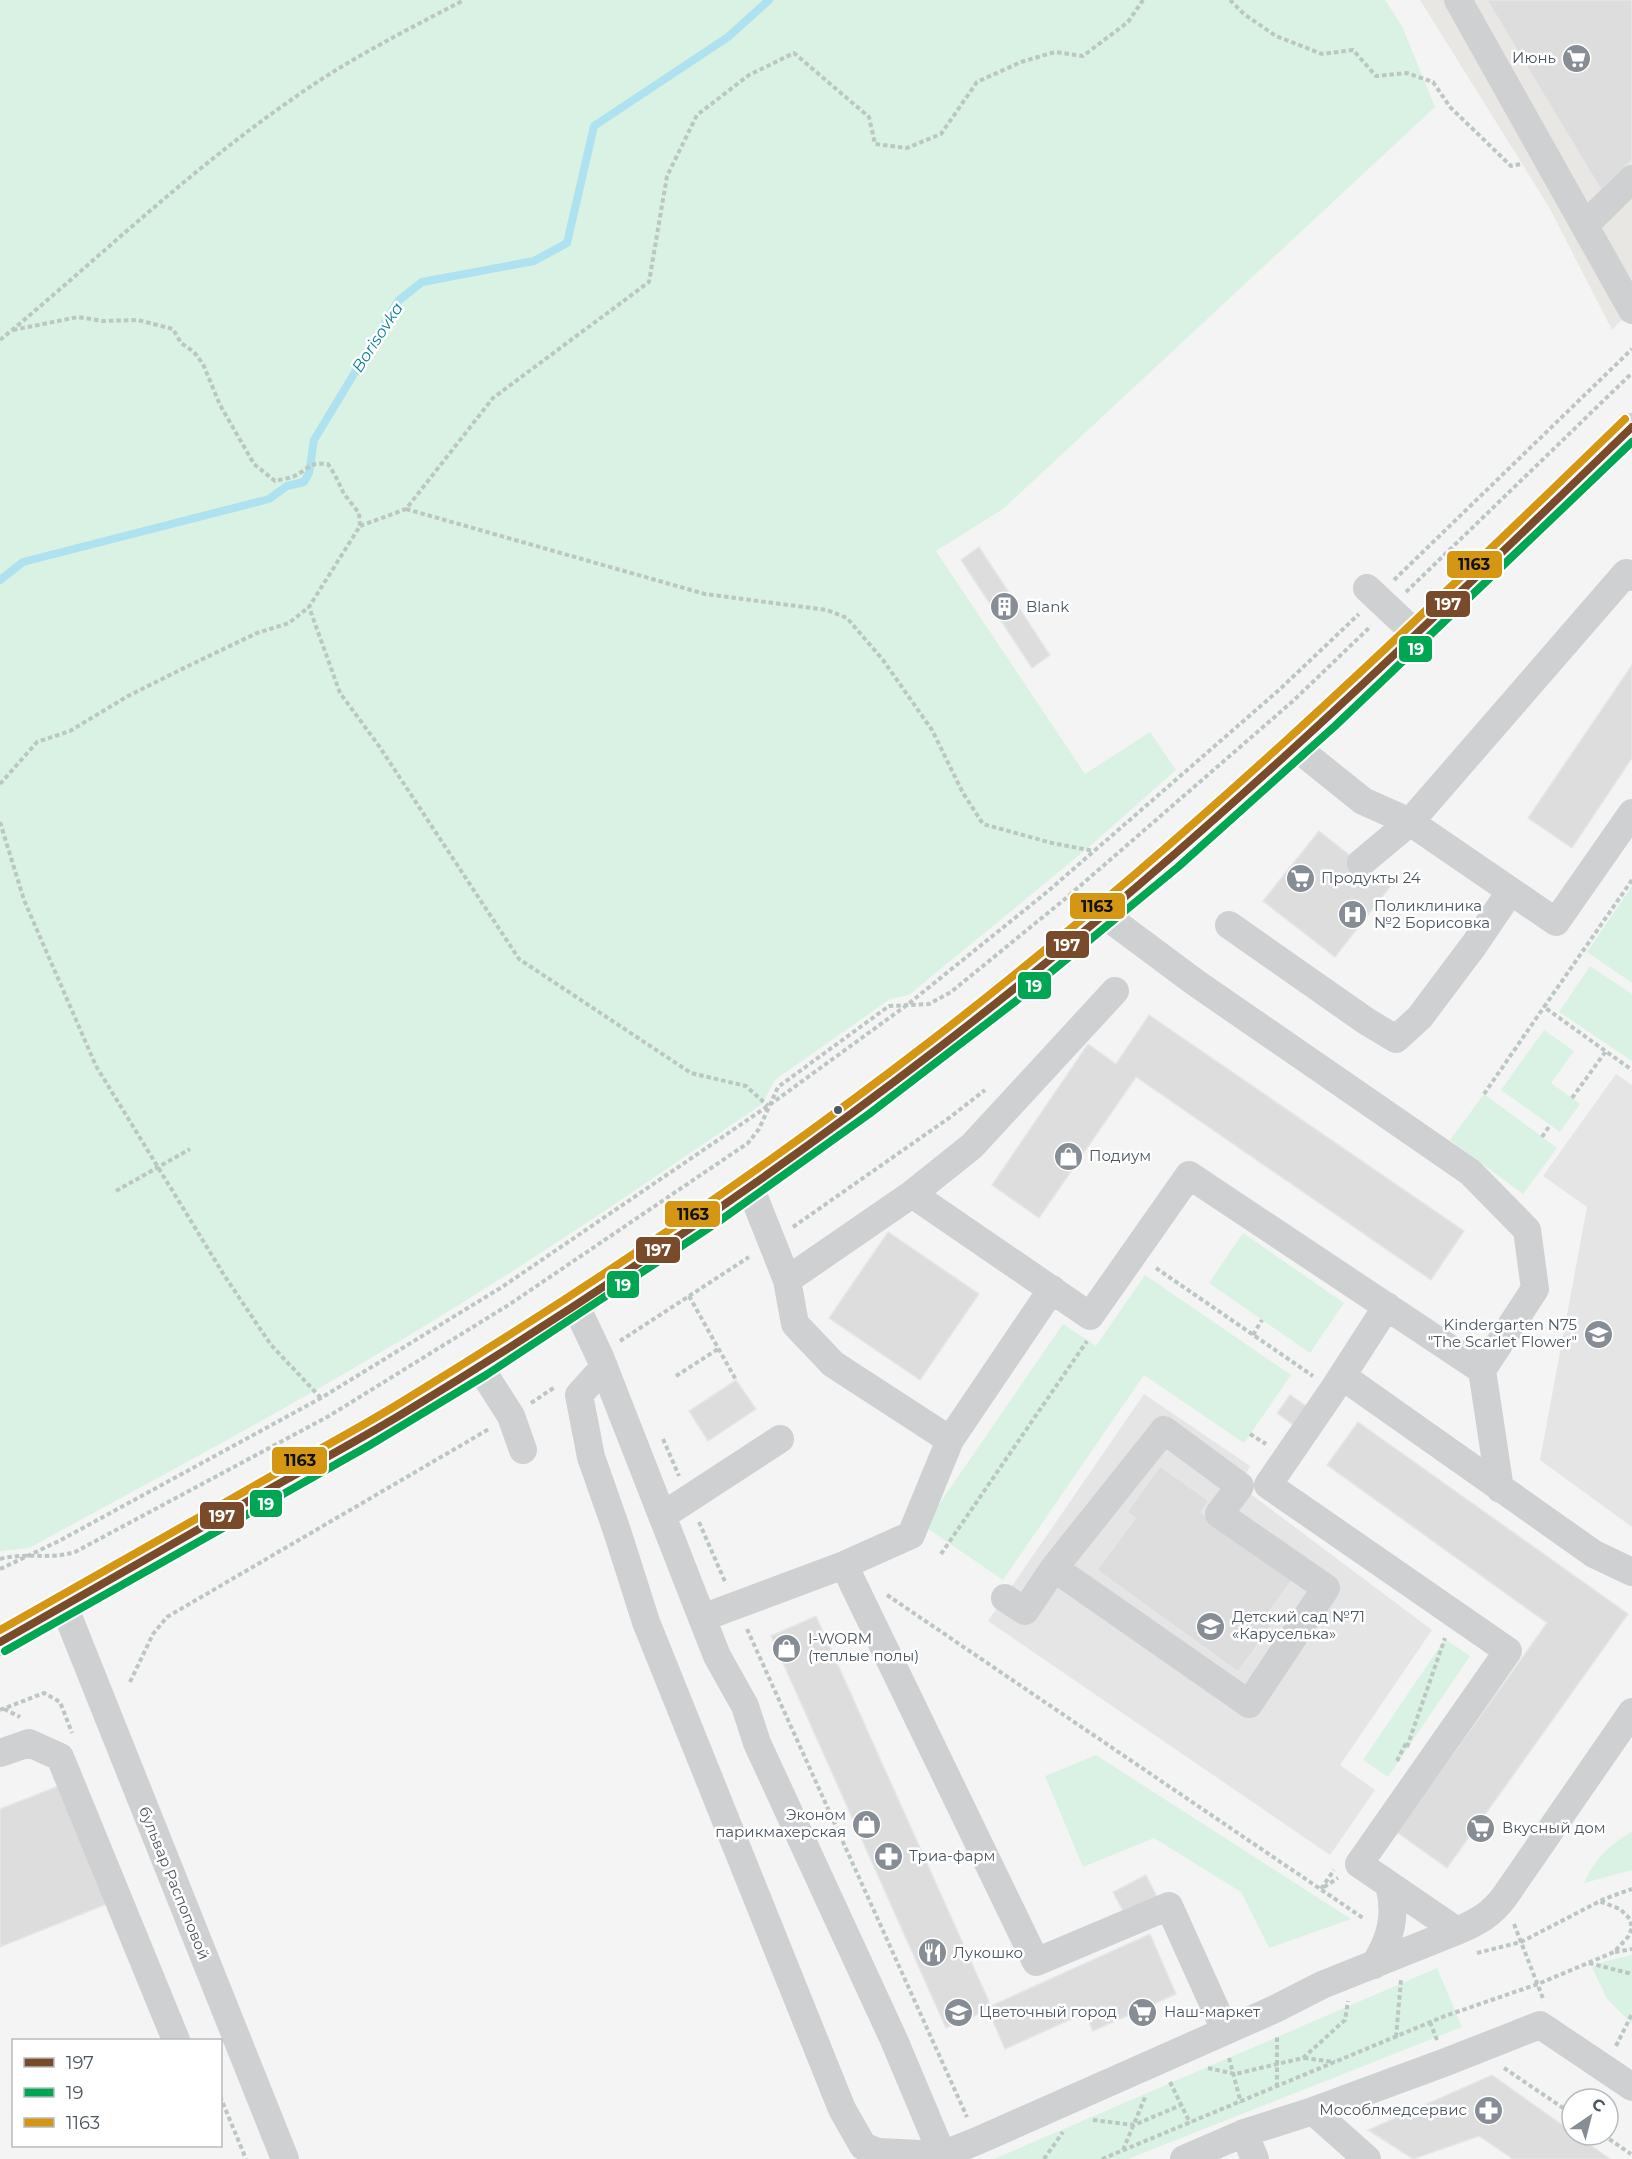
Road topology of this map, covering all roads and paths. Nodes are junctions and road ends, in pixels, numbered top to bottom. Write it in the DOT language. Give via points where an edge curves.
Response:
graph roads {
  1 [pos="464,0"];
  2 [pos="1143,0"];
  3 [pos="1230,0"];
  4 [pos="1458,0"];
  5 [pos="1547,158"];
  6 [pos="1632,179"];
  7 [pos="1585,225"];
  8 [pos="1632,310"];
  9 [pos="13,330"];
  10 [pos="0,340"];
  11 [pos="1632,349"];
  12 [pos="1632,373"];
  13 [pos="1632,427"];
  14 [pos="406,509"];
  15 [pos="360,526"];
  16 [pos="1630,572"];
  17 [pos="1377,598"];
  18 [pos="309,607"];
  19 [pos="1416,635"];
  20 [pos="1297,748"];
  21 [pos="0,784"];
  22 [pos="1632,813"];
  23 [pos="0,822"];
  24 [pos="1410,822"];
  25 [pos="1094,851"];
  26 [pos="1361,863"];
  27 [pos="1632,880"];
  28 [pos="1510,892"];
  29 [pos="1106,916"];
  30 [pos="1229,925"];
  31 [pos="1115,991"];
  32 [pos="907,1005"];
  33 [pos="1544,1007"];
  34 [pos="1606,1051"];
  35 [pos="1632,1070"];
  36 [pos="987,1089"];
  37 [pos="1484,1094"];
  38 [pos="1572,1098"];
  39 [pos="768,1106"];
  40 [pos="1550,1125"];
  41 [pos="1542,1137"];
  42 [pos="190,1149"];
  43 [pos="159,1167"];
  44 [pos="750,1187"];
  45 [pos="116,1191"];
  46 [pos="912,1194"];
  47 [pos="772,1242"];
  48 [pos="1135,1253"];
  49 [pos="787,1280"];
  50 [pos="1052,1289"];
  51 [pos="689,1296"];
  52 [pos="575,1304"];
  53 [pos="1387,1306"];
  54 [pos="1262,1320"];
  55 [pos="1253,1335"];
  56 [pos="1090,1338"];
  57 [pos="718,1349"];
  58 [pos="602,1362"];
  59 [pos="479,1366"];
  60 [pos="1482,1370"];
  61 [pos="676,1376"];
  62 [pos="736,1380"];
  63 [pos="560,1383"];
  64 [pos="1338,1383"];
  65 [pos="321,1398"];
  66 [pos="511,1416"];
  67 [pos="662,1437"];
  68 [pos="780,1439"];
  69 [pos="950,1440"];
  70 [pos="523,1450"];
  71 [pos="1500,1489"];
  72 [pos="690,1500"];
  73 [pos="662,1516"];
  74 [pos="941,1554"];
  75 [pos="28,1556"];
  76 [pos="0,1559"];
  77 [pos="844,1565"];
  78 [pos="1054,1568"];
  79 [pos="0,1569"];
  80 [pos="1632,1572"];
  81 [pos="883,1591"];
  82 [pos="1005,1598"];
  83 [pos="1442,1604"];
  84 [pos="735,1605"];
  85 [pos="64,1606"];
  86 [pos="702,1618"];
  87 [pos="0,1642"];
  88 [pos="130,1682"];
  89 [pos="1632,1712"];
  90 [pos="0,1753"];
  91 [pos="1406,1799"];
  92 [pos="1389,1885"];
  93 [pos="1599,1901"];
  94 [pos="1499,1904"];
  95 [pos="1363,1918"];
  96 [pos="1457,1931"];
  97 [pos="1632,1949"];
  98 [pos="1614,1952"];
  99 [pos="1588,1962"];
  100 [pos="1374,1965"];
  101 [pos="1632,1974"];
  102 [pos="1401,1976"];
  103 [pos="1538,1984"];
  104 [pos="1349,1998"];
  105 [pos="1275,2010"];
  106 [pos="1632,2014"];
  107 [pos="1540,2025"];
  108 [pos="1225,2030"];
  109 [pos="1396,2037"];
  110 [pos="176,2039"];
  111 [pos="1188,2047"];
  112 [pos="1616,2047"];
  113 [pos="1303,2058"];
  114 [pos="1336,2062"];
  115 [pos="1516,2063"];
  116 [pos="1276,2064"];
  117 [pos="1500,2066"];
  118 [pos="1510,2072"];
  119 [pos="1235,2074"];
  120 [pos="1167,2076"];
  121 [pos="1277,2087"];
  122 [pos="1632,2087"];
  123 [pos="1146,2093"];
  124 [pos="222,2101"];
  125 [pos="1241,2103"];
  126 [pos="1181,2105"];
  127 [pos="1560,2106"];
  128 [pos="1312,2111"];
  129 [pos="1084,2119"];
  130 [pos="1190,2123"];
  131 [pos="1134,2125"];
  132 [pos="1068,2126"];
  133 [pos="1252,2130"];
  134 [pos="977,2141"];
  135 [pos="1123,2150"];
  136 [pos="943,2157"];
  137 [pos="246,2159"];
  138 [pos="285,2159"];
  139 [pos="1044,2159"];
  140 [pos="1102,2159"];
  141 [pos="1184,2159"];
  142 [pos="1255,2159"];
  143 [pos="1367,2159"];
  1 -- 9 [label="path" via="291,99 198,170"];
  2 -- 14 [label="path" via="1128,22 1083,56 1055,52 977,82 941,134 906,148 875,144 868,117 794,53 749,75 697,115 667,176 649,282 493,398"];
  3 -- 5 [label="path" via="1276,36 1322,54 1353,50 1376,76 1407,73 1432,82 1450,107 1510,166"];
  4 -- 5 [label="street"];
  5 -- 7 [label="street"];
  6 -- 7 [label="street"];
  7 -- 8 [label="street"];
  9 -- 10 [label="path"];
  9 -- 15 [label="path" via="78,317 138,320 173,329 202,364 254,464 275,481 314,464 328,464 359,513"];
  11 -- 17 [label="path"];
  12 -- 17 [label="path"];
  13 -- 19 [label="street"];
  14 -- 15 [label="path"];
  14 -- 25 [label="path" via="705,594 827,610 847,618 883,660 932,730 983,824"];
  15 -- 18 [label="path"];
  16 -- 24 [label="street"];
  17 -- 19 [label="street"];
  17 -- 25 [label="path" via="1279,690"];
  17 -- 32 [label="path" via="1293,701 1065,899 951,992 929,1004"];
  18 -- 21 [label="path" via="289,623 257,633 128,696 70,731 37,742"];
  18 -- 39 [label="path" via="339,693 379,746 519,959 691,1073 746,1086"];
  19 -- 20 [label="street"];
  20 -- 24 [label="street" via="1363,801"];
  20 -- 29 [label="street"];
  22 -- 28 [label="street" via="1556,922"];
  23 -- 43 [label="path" via="24,900 96,1066"];
  24 -- 26 [label="street"];
  24 -- 28 [label="street"];
  25 -- 32 [label="path"];
  27 -- 33 [label="path"];
  28 -- 30 [label="street" via="1420,1017 1395,1039"];
  29 -- 44 [label="street" via="926,1058"];
  29 -- 60 [label="street" via="1196,983 1470,1172 1527,1230 1534,1289"];
  31 -- 46 [label="street" via="972,1146"];
  32 -- 39 [label="path"];
  32 -- 39 [label="path" via="889,1005 778,1087"];
  33 -- 34 [label="path"];
  33 -- 37 [label="path"];
  34 -- 35 [label="path"];
  34 -- 38 [label="path"];
  36 -- 47 [label="path"];
  39 -- 65 [label="path" via="502,1287"];
  39 -- 75 [label="path" via="759,1129 748,1143 510,1304 329,1416 75,1552"];
  40 -- 41 [label="path"];
  42 -- 43 [label="path"];
  43 -- 45 [label="path"];
  43 -- 65 [label="path" via="271,1345"];
  44 -- 47 [label="street"];
  44 -- 52 [label="street"];
  46 -- 49 [label="street"];
  46 -- 50 [label="street"];
  47 -- 49 [label="street"];
  47 -- 51 [label="path"];
  48 -- 50 [label="street" via="1090,1316"];
  48 -- 53 [label="street" via="1189,1175"];
  48 -- 55 [label="path"];
  49 -- 69 [label="street" via="795,1324 833,1364"];
  50 -- 69 [label="street"];
  51 -- 57 [label="path"];
  51 -- 58 [label="path"];
  52 -- 58 [label="street"];
  52 -- 59 [label="street"];
  53 -- 60 [label="street"];
  53 -- 64 [label="street"];
  54 -- 55 [label="path"];
  55 -- 64 [label="path"];
  56 -- 74 [label="path"];
  57 -- 61 [label="path"];
  57 -- 62 [label="path"];
  58 -- 73 [label="street"];
  58 -- 136 [label="street" via="579,1395 591,1457 646,1622 842,2109 863,2146 878,2152"];
  59 -- 66 [label="street"];
  59 -- 85 [label="street" via="346,1447"];
  60 -- 71 [label="street"];
  63 -- 66 [label="path"];
  64 -- 71 [label="street"];
  64 -- 83 [label="street" via="1268,1485"];
  65 -- 75 [label="path"];
  66 -- 70 [label="street"];
  66 -- 88 [label="path" via="167,1617 153,1634"];
  67 -- 72 [label="path"];
  68 -- 72 [label="street"];
  69 -- 77 [label="street" via="911,1535"];
  71 -- 80 [label="street" via="1594,1554"];
  72 -- 73 [label="street"];
  72 -- 84 [label="path"];
  73 -- 86 [label="street"];
  75 -- 76 [label="path"];
  75 -- 79 [label="path"];
  77 -- 84 [label="street"];
  77 -- 108 [label="street" via="1036,1962 1169,1906"];
  78 -- 78 [label="street" via="1164,1430 1240,1486 1219,1514 1326,1588 1249,1704"];
  78 -- 82 [label="street" via="1025,1611"];
  81 -- 95 [label="path"];
  83 -- 91 [label="path" via="1445,1639 1406,1750"];
  83 -- 91 [label="street" via="1508,1651"];
  84 -- 86 [label="street"];
  84 -- 134 [label="path"];
  85 -- 87 [label="street"];
  85 -- 138 [label="street, бульвар Распоповой"];
  86 -- 136 [label="street" via="717,1656 745,1706 757,1743 894,2040"];
  89 -- 94 [label="street"];
  90 -- 110 [label="street" via="29,1743 60,1757"];
  91 -- 92 [label="street" via="1359,1864"];
  92 -- 96 [label="street"];
  92 -- 100 [label="street" via="1393,1922 1387,1945"];
  93 -- 98 [label="path" via="1620,1909 1630,1919 1628,1937"];
  94 -- 96 [label="street" via="1480,1921"];
  94 -- 103 [label="path" via="1510,1913"];
  96 -- 100 [label="street"];
  97 -- 98 [label="path"];
  98 -- 99 [label="path"];
  99 -- 101 [label="path"];
  99 -- 103 [label="path"];
  100 -- 105 [label="street" via="1322,1985"];
  102 -- 109 [label="path"];
  103 -- 107 [label="path" via="1546,2008"];
  103 -- 109 [label="path"];
  104 -- 113 [label="path" via="1345,2020"];
  105 -- 108 [label="street"];
  105 -- 116 [label="path"];
  106 -- 112 [label="path"];
  107 -- 122 [label="street"];
  107 -- 128 [label="street"];
  108 -- 111 [label="street"];
  108 -- 119 [label="path"];
  109 -- 114 [label="path"];
  111 -- 119 [label="path" via="1192,2064"];
  111 -- 134 [label="street"];
  113 -- 114 [label="path"];
  113 -- 116 [label="path"];
  114 -- 121 [label="path"];
  115 -- 118 [label="path"];
  116 -- 119 [label="path"];
  116 -- 121 [label="path"];
  117 -- 118 [label="path"];
  118 -- 127 [label="path"];
  119 -- 125 [label="path"];
  120 -- 126 [label="path"];
  121 -- 125 [label="path"];
  123 -- 131 [label="path"];
  124 -- 137 [label="path"];
  125 -- 130 [label="path"];
  125 -- 133 [label="path"];
  126 -- 130 [label="path"];
  126 -- 131 [label="path"];
  128 -- 133 [label="street"];
  128 -- 143 [label="street"];
  129 -- 131 [label="path"];
  130 -- 135 [label="path"];
  131 -- 135 [label="path"];
  132 -- 139 [label="path"];
  133 -- 141 [label="street"];
  133 -- 142 [label="street"];
  134 -- 136 [label="street"];
  135 -- 140 [label="path"];
}
